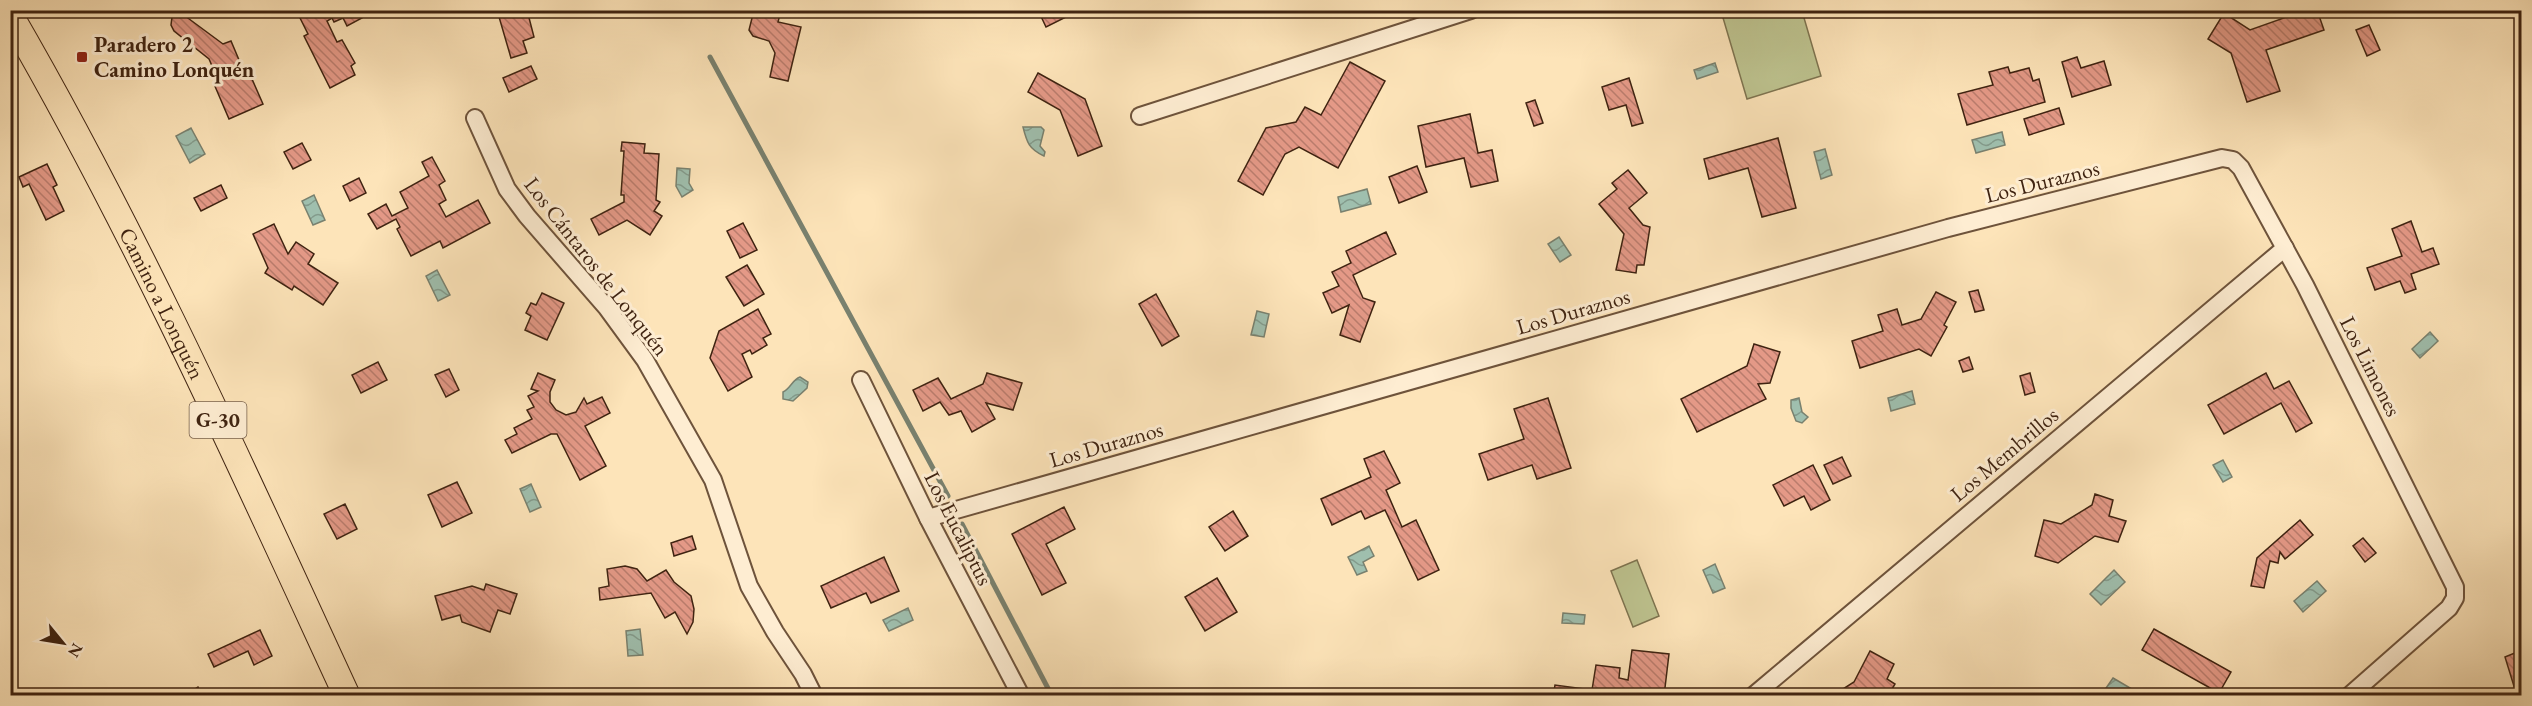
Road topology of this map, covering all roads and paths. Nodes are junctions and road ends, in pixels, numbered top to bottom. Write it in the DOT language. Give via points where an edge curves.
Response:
graph roads {
  1 [pos="1471,10"];
  2 [pos="10,15"];
  3 [pos="1140,116"];
  4 [pos="475,118"];
  5 [pos="2233,160"];
  6 [pos="2286,248"];
  7 [pos="861,380"];
  8 [pos="928,518"];
  9 [pos="347,696"];
  10 [pos="814,696"];
  11 [pos="1021,696"];
  12 [pos="1754,696"];
  13 [pos="2349,696"];
  1 -- 3 [label="street"];
  2 -- 9 [label="main road, Camino a Lonquén / G-30" via="85,147 254,494"];
  4 -- 10 [label="street, Los Cántaros de Lonquén" via="507,189 607,308 645,360 713,480 749,585"];
  5 -- 6 [label="street, Los Limones"];
  5 -- 8 [label="street, Los Duraznos" via="2222,158 1948,228"];
  6 -- 12 [label="street, Los Membrillos"];
  6 -- 13 [label="street, Los Limones" via="2454,581 2455,598 2449,608"];
  7 -- 8 [label="street, Los Eucaliptus"];
  8 -- 11 [label="street, Los Eucaliptus"];
}
